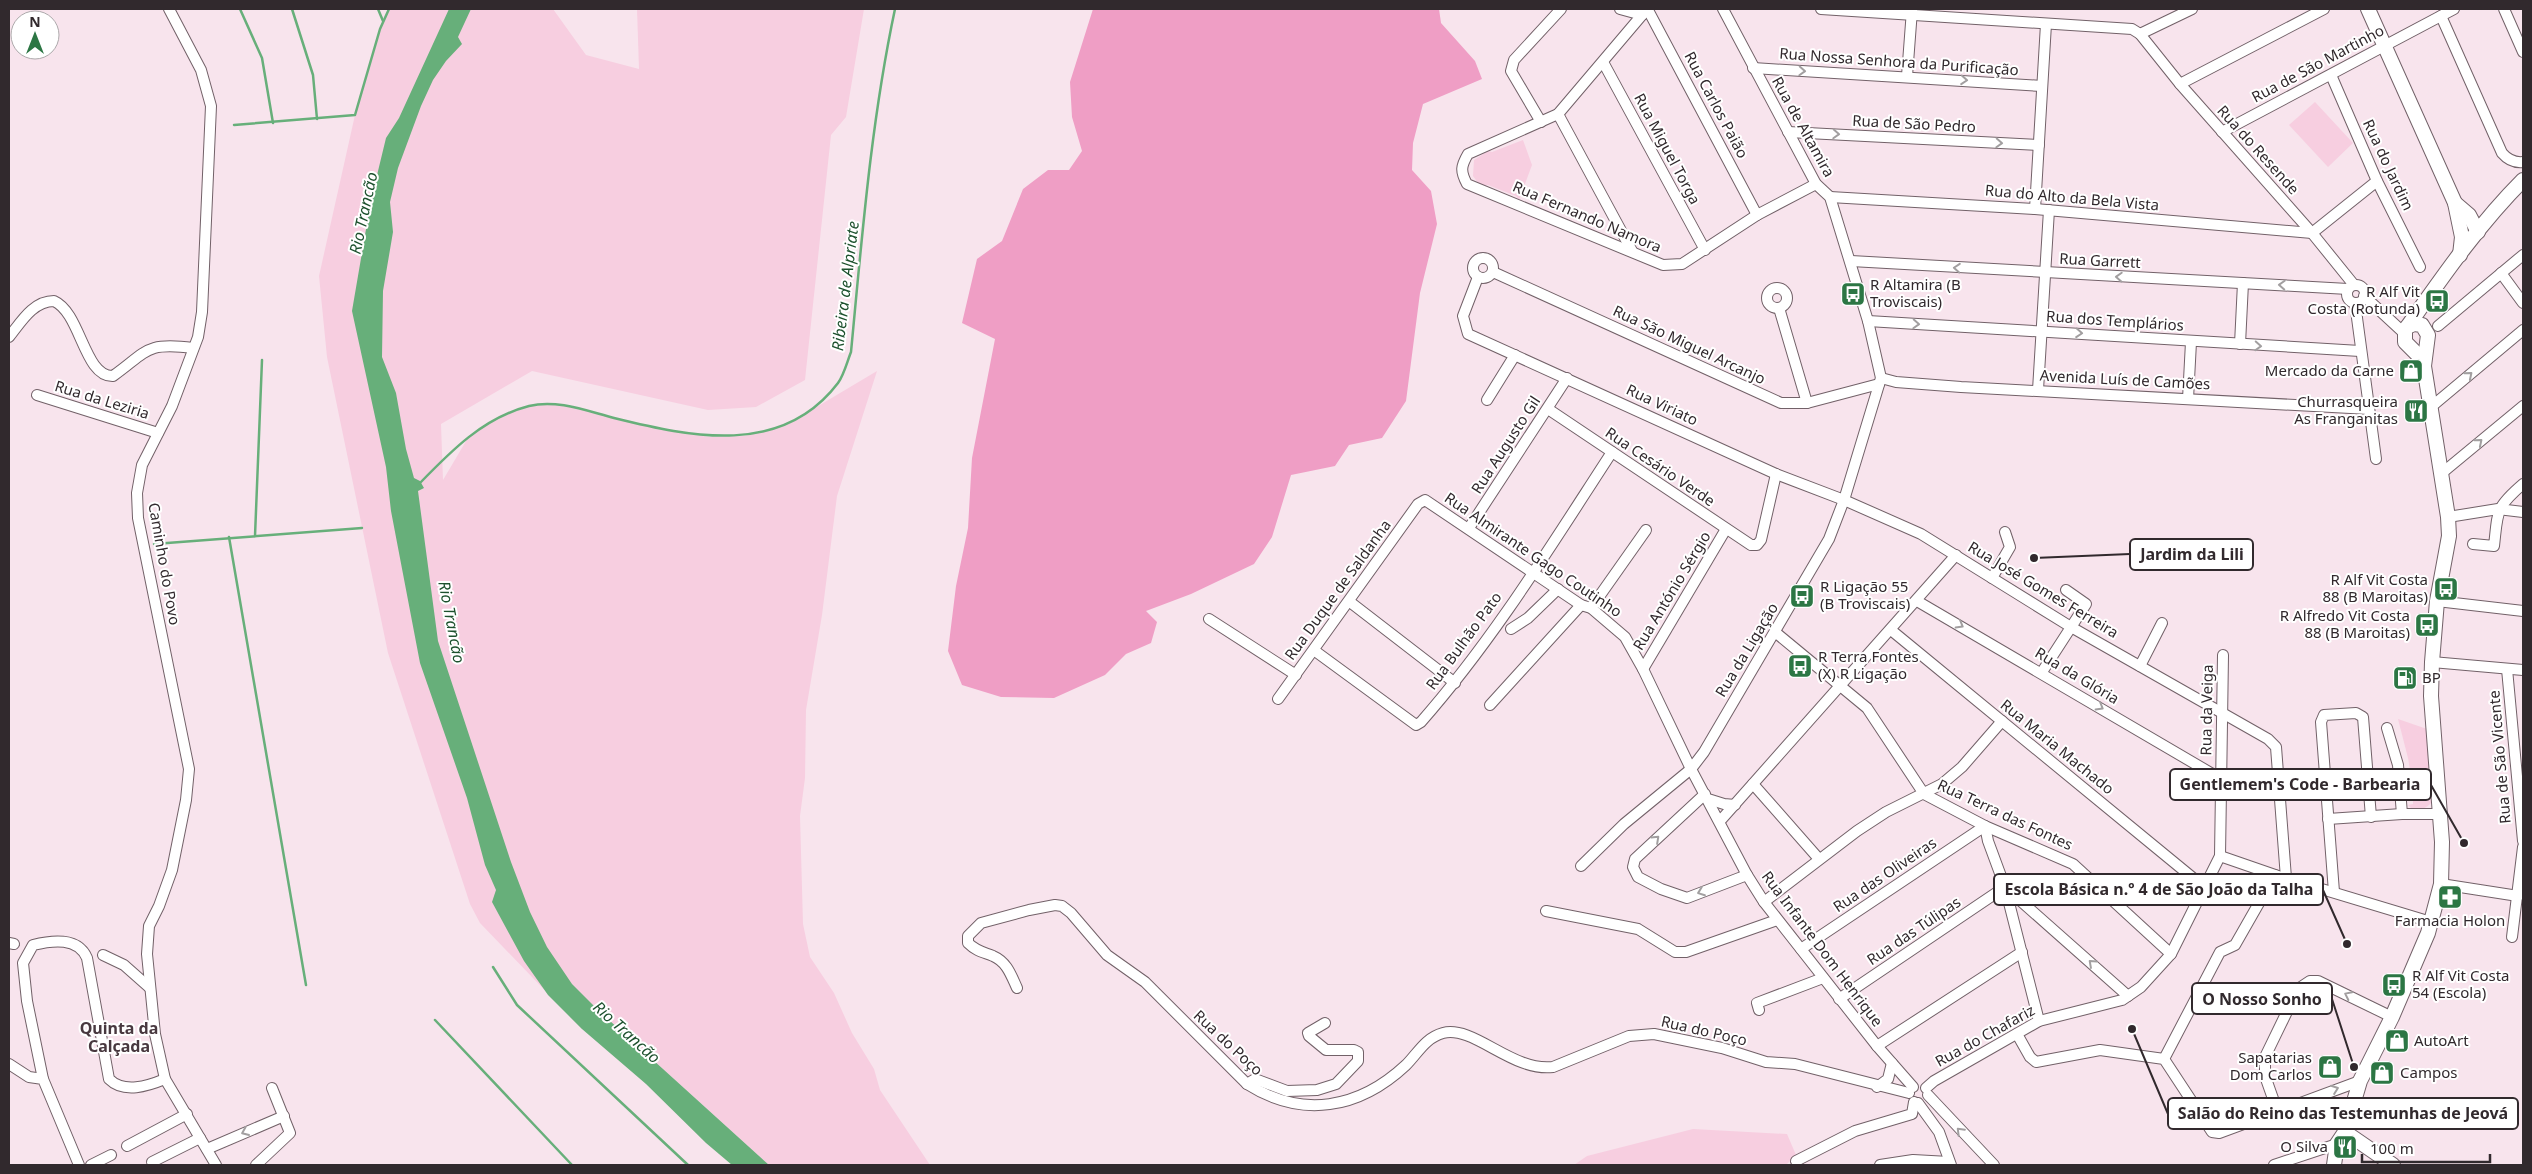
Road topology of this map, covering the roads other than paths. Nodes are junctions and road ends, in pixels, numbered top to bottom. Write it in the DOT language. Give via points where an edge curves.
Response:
graph roads {
  1 [pos="169,9"];
  2 [pos="1561,9"];
  3 [pos="1620,9"];
  4 [pos="1722,9"];
  5 [pos="1821,9"];
  6 [pos="2192,9"];
  7 [pos="2324,9"];
  8 [pos="2368,9"];
  9 [pos="2454,9"];
  10 [pos="2504,9"];
  11 [pos="1647,11"];
  12 [pos="1911,12"];
  13 [pos="2441,16"];
  14 [pos="2046,24"];
  15 [pos="2140,34"];
  16 [pos="2384,45"];
  17 [pos="2523,52"];
  18 [pos="1604,62"];
  19 [pos="1753,68"];
  20 [pos="2331,75"];
  21 [pos="1907,76"];
  22 [pos="2180,84"];
  23 [pos="2042,86"];
  24 [pos="1558,114"];
  25 [pos="1541,122"];
  26 [pos="1788,132"];
  27 [pos="2222,132"];
  28 [pos="2039,146"];
  29 [pos="2523,162"];
  30 [pos="2523,180"];
  31 [pos="2377,181"];
  32 [pos="1816,184"];
  33 [pos="1830,197"];
  34 [pos="2035,209"];
  35 [pos="2049,210"];
  36 [pos="1757,215"];
  37 [pos="2492,215"];
  38 [pos="2465,219"];
  39 [pos="2478,232"];
  40 [pos="2312,233"];
  41 [pos="1705,250"];
  42 [pos="1632,251"];
  43 [pos="2460,255"];
  44 [pos="2523,255"];
  45 [pos="1851,261"];
  46 [pos="2420,267"];
  47 [pos="1493,272"];
  48 [pos="2501,273"];
  49 [pos="2045,274"];
  50 [pos="1478,277"];
  51 [pos="2243,283"];
  52 [pos="2351,287"];
  53 [pos="2364,296"];
  54 [pos="2523,302"];
  55 [pos="2355,303"];
  56 [pos="2422,307"];
  57 [pos="1779,308"];
  58 [pos="1868,321"];
  59 [pos="2431,327"];
  60 [pos="2042,330"];
  61 [pos="2523,330"];
  62 [pos="2406,335"];
  63 [pos="9,337"];
  64 [pos="2191,342"];
  65 [pos="2426,342"];
  66 [pos="2240,344"];
  67 [pos="193,348"];
  68 [pos="2360,351"];
  69 [pos="1515,355"];
  70 [pos="2424,366"];
  71 [pos="1567,378"];
  72 [pos="1880,381"];
  73 [pos="2038,390"];
  74 [pos="37,395"];
  75 [pos="2188,399"];
  76 [pos="1487,400"];
  77 [pos="1806,403"];
  78 [pos="2431,406"];
  79 [pos="2523,406"];
  80 [pos="1548,409"];
  81 [pos="2369,409"];
  82 [pos="158,433"];
  83 [pos="1612,452"];
  84 [pos="2376,459"];
  85 [pos="2442,473"];
  86 [pos="1776,474"];
  87 [pos="2523,484"];
  88 [pos="1425,500"];
  89 [pos="1844,500"];
  90 [pos="2498,509"];
  91 [pos="2523,512"];
  92 [pos="2448,517"];
  93 [pos="1469,528"];
  94 [pos="1646,530"];
  95 [pos="1726,530"];
  96 [pos="2005,532"];
  97 [pos="2473,544"];
  98 [pos="1956,555"];
  99 [pos="1533,572"];
  100 [pos="1992,578"];
  101 [pos="1558,589"];
  102 [pos="2066,590"];
  103 [pos="1917,601"];
  104 [pos="2437,601"];
  105 [pos="1350,602"];
  106 [pos="1586,607"];
  107 [pos="2523,611"];
  108 [pos="1209,620"];
  109 [pos="2162,623"];
  110 [pos="2071,627"];
  111 [pos="1511,629"];
  112 [pos="1891,630"];
  113 [pos="1775,632"];
  114 [pos="1315,651"];
  115 [pos="2223,655"];
  116 [pos="2432,662"];
  117 [pos="2140,666"];
  118 [pos="1643,669"];
  119 [pos="2507,669"];
  120 [pos="2523,670"];
  121 [pos="2042,672"];
  122 [pos="1296,675"];
  123 [pos="1455,683"];
  124 [pos="1841,686"];
  125 [pos="1278,699"];
  126 [pos="1490,706"];
  127 [pos="2222,713"];
  128 [pos="2002,720"];
  129 [pos="2387,728"];
  130 [pos="1691,769"];
  131 [pos="2221,779"];
  132 [pos="1754,784"];
  133 [pos="1924,794"];
  134 [pos="1706,796"];
  135 [pos="1735,805"];
  136 [pos="2402,814"];
  137 [pos="2440,814"];
  138 [pos="2371,817"];
  139 [pos="2328,820"];
  140 [pos="1720,821"];
  141 [pos="1985,826"];
  142 [pos="2523,842"];
  143 [pos="2523,846"];
  144 [pos="2220,856"];
  145 [pos="1819,859"];
  146 [pos="1581,866"];
  147 [pos="1747,874"];
  148 [pos="2275,875"];
  149 [pos="2286,878"];
  150 [pos="2441,884"];
  151 [pos="2005,887"];
  152 [pos="2204,887"];
  153 [pos="2334,892"];
  154 [pos="2518,896"];
  155 [pos="1764,902"];
  156 [pos="2023,902"];
  157 [pos="2010,908"];
  158 [pos="1546,911"];
  159 [pos="1777,920"];
  160 [pos="2431,922"];
  161 [pos="2512,937"];
  162 [pos="1801,949"];
  163 [pos="2022,952"];
  164 [pos="2171,954"];
  165 [pos="103,955"];
  166 [pos="1823,978"];
  167 [pos="150,988"];
  168 [pos="1017,988"];
  169 [pos="2128,996"];
  170 [pos="1839,999"];
  171 [pos="1759,1010"];
  172 [pos="2392,1017"];
  173 [pos="2039,1021"];
  174 [pos="1325,1023"];
  175 [pos="2017,1034"];
  176 [pos="1877,1046"];
  177 [pos="2164,1059"];
  178 [pos="1892,1063"];
  179 [pos="9,1064"];
  180 [pos="165,1078"];
  181 [pos="43,1079"];
  182 [pos="2360,1081"];
  183 [pos="1247,1084"];
  184 [pos="1877,1087"];
  185 [pos="272,1088"];
  186 [pos="1927,1092"];
  187 [pos="1914,1097"];
  188 [pos="2278,1110"];
  189 [pos="187,1114"];
  190 [pos="284,1116"];
  191 [pos="2345,1132"];
  192 [pos="200,1138"];
  193 [pos="2337,1144"];
  194 [pos="127,1146"];
  195 [pos="207,1149"];
  196 [pos="111,1154"];
  197 [pos="1796,1161"];
  198 [pos="152,1162"];
  199 [pos="1950,1163"];
  200 [pos="79,1165"];
  201 [pos="90,1165"];
  202 [pos="216,1165"];
  203 [pos="256,1165"];
  204 [pos="1880,1165"];
  205 [pos="1994,1165"];
  206 [pos="2274,1165"];
  207 [pos="2334,1165"];
  208 [pos="2393,1165"];
  1 -- 67 [label="street, Caminho do Povo" via="201,70 211,106 202,312"];
  2 -- 25 [label="street" via="1514,60 1511,71"];
  3 -- 11 [label="street"];
  4 -- 19 [label="street, Rua de Altamira"];
  5 -- 12 [label="street"];
  6 -- 15 [label="street"];
  7 -- 22 [label="street"];
  8 -- 16 [label="street"];
  9 -- 13 [label="street, Rua de São Martinho"];
  10 -- 17 [label="street"];
  11 -- 18 [label="street"];
  11 -- 36 [label="street, Rua Carlos Paião"];
  12 -- 14 [label="street"];
  12 -- 21 [label="street"];
  13 -- 16 [label="street, Rua de São Martinho"];
  13 -- 29 [label="street" via="2502,153 2508,159"];
  14 -- 15 [label="street" via="2132,29"];
  14 -- 23 [label="street"];
  15 -- 22 [label="street, Rua do Resende"];
  16 -- 20 [label="street, Rua de São Martinho"];
  16 -- 38 [label="street"];
  18 -- 24 [label="street"];
  18 -- 41 [label="street, Rua Miguel Torga"];
  19 -- 21 [label="street, Rua Nossa Senhora da Purificação, one-way"];
  19 -- 26 [label="street, Rua de Altamira"];
  20 -- 27 [label="street, Rua de São Martinho"];
  20 -- 31 [label="street, Rua do Jardim"];
  21 -- 23 [label="street, Rua Nossa Senhora da Purificação, one-way"];
  22 -- 27 [label="street, Rua do Resende"];
  23 -- 28 [label="street"];
  24 -- 25 [label="street"];
  24 -- 42 [label="street"];
  25 -- 42 [label="street, Rua Fernando Namora" via="1468,154 1461,173 1467,184"];
  26 -- 28 [label="street, Rua de São Pedro, one-way"];
  26 -- 32 [label="street, Rua de Altamira"];
  27 -- 40 [label="street, Rua do Resende"];
  28 -- 34 [label="street"];
  30 -- 37 [label="street"];
  31 -- 40 [label="street"];
  31 -- 46 [label="street, Rua do Jardim"];
  32 -- 33 [label="street, Rua de Altamira"];
  32 -- 36 [label="street, Rua Fernando Namora"];
  33 -- 34 [label="street, Rua do Alto da Bela Vista"];
  33 -- 45 [label="street, Rua de Altamira"];
  34 -- 35 [label="street, Rua do Alto da Bela Vista"];
  35 -- 40 [label="street, Rua do Alto da Bela Vista"];
  35 -- 49 [label="street"];
  36 -- 41 [label="street, Rua Fernando Namora"];
  37 -- 38 [label="street"];
  37 -- 39 [label="street"];
  38 -- 39 [label="street"];
  38 -- 43 [label="street"];
  39 -- 43 [label="street"];
  40 -- 52 [label="street, Rua do Resende"];
  41 -- 42 [label="street, Rua Fernando Namora" via="1682,264 1672,266"];
  43 -- 56 [label="street"];
  44 -- 48 [label="street"];
  49 -- 45 [label="street, Rua Garrett, one-way"];
  45 -- 58 [label="street, Rua de Altamira"];
  47 -- 50 [label="street" via="1486,278"];
  47 -- 50 [label="street" via="1491,262 1485,258 1478,259 1473,268"];
  47 -- 77 [label="street, Rua São Miguel Arcanjo" via="1781,403"];
  48 -- 54 [label="street"];
  48 -- 59 [label="street"];
  51 -- 49 [label="street, Rua Garrett, one-way"];
  49 -- 60 [label="street"];
  50 -- 69 [label="street, Rua Viriato" via="1463,316 1468,334"];
  52 -- 51 [label="street, Rua Garrett, one-way"];
  51 -- 66 [label="street"];
  52 -- 53 [label="street" via="2362,288"];
  52 -- 55 [label="street" via="2346,295"];
  53 -- 55 [label="street"];
  53 -- 62 [label="street"];
  55 -- 68 [label="street"];
  56 -- 59 [label="street"];
  56 -- 62 [label="street"];
  57 -- 77 [label="street"];
  58 -- 60 [label="street, Rua dos Templários, one-way"];
  58 -- 72 [label="street, Rua de Altamira"];
  59 -- 62 [label="street" via="2414,324"];
  59 -- 65 [label="street"];
  60 -- 64 [label="street, Rua dos Templários, one-way"];
  60 -- 73 [label="street"];
  78 -- 61 [label="street, one-way"];
  62 -- 65 [label="street" via="2417,348"];
  62 -- 70 [label="street"];
  63 -- 67 [label="street" via="34,308 42,302 54,301 66,309 94,364 106,376 113,376 144,350 155,346"];
  64 -- 66 [label="street, Rua dos Templários"];
  64 -- 75 [label="street"];
  65 -- 70 [label="street"];
  66 -- 68 [label="street, Rua dos Templários, one-way"];
  67 -- 82 [label="street, Caminho do Povo" via="172,406"];
  68 -- 81 [label="street"];
  69 -- 71 [label="street, Rua Viriato"];
  69 -- 76 [label="street"];
  70 -- 78 [label="street"];
  71 -- 80 [label="street, Rua Augusto Gil"];
  71 -- 86 [label="street, Rua Viriato"];
  72 -- 73 [label="street, Avenida Luís de Camões"];
  72 -- 77 [label="street, Rua São Miguel Arcanjo"];
  72 -- 89 [label="street, Rua da Ligação"];
  73 -- 75 [label="street, Avenida Luís de Camões"];
  74 -- 82 [label="street, Rua da Leziria"];
  75 -- 81 [label="street, Avenida Luís de Camões"];
  78 -- 85 [label="street"];
  85 -- 79 [label="street, one-way"];
  80 -- 83 [label="street, Rua Cesário Verde"];
  80 -- 93 [label="street, Rua Augusto Gil"];
  81 -- 84 [label="street"];
  82 -- 167 [label="street, Caminho do Povo" via="142,465 137,492 138,518 189,769 172,870 149,926"];
  83 -- 95 [label="street, Rua Cesário Verde"];
  83 -- 99 [label="street, Rua Bulhão Pato"];
  85 -- 92 [label="street"];
  86 -- 89 [label="street, Rua Viriato"];
  86 -- 95 [label="street, Rua Cesário Verde" via="1761,540 1757,545"];
  87 -- 90 [label="street"];
  88 -- 93 [label="street, Rua Almirante Gago Coutinho"];
  88 -- 105 [label="street, Rua Duque de Saldanha" via="1418,504"];
  89 -- 98 [label="street, Rua José Gomes Ferreira" via="1921,534"];
  89 -- 113 [label="street, Rua da Ligação" via="1829,538"];
  90 -- 91 [label="street"];
  90 -- 92 [label="street"];
  90 -- 97 [label="street" via="2494,546"];
  92 -- 104 [label="street" via="2449,536"];
  93 -- 99 [label="street, Rua Almirante Gago Coutinho"];
  94 -- 106 [label="street"];
  95 -- 118 [label="street, Rua António Sérgio"];
  96 -- 100 [label="street" via="2010,547"];
  98 -- 100 [label="street, Rua José Gomes Ferreira"];
  98 -- 103 [label="street"];
  99 -- 101 [label="street, Rua Almirante Gago Coutinho"];
  99 -- 123 [label="street, Rua Bulhão Pato"];
  100 -- 110 [label="street, Rua José Gomes Ferreira"];
  101 -- 106 [label="street, Rua Almirante Gago Coutinho"];
  101 -- 111 [label="street" via="1528,618"];
  102 -- 110 [label="street" via="2086,604"];
  103 -- 112 [label="street"];
  103 -- 121 [label="street, Rua da Glória, one-way"];
  104 -- 107 [label="street"];
  104 -- 116 [label="street"];
  105 -- 114 [label="street, Rua Duque de Saldanha"];
  105 -- 123 [label="street"];
  106 -- 118 [label="street, Rua Almirante Gago Coutinho" via="1625,637"];
  106 -- 126 [label="street"];
  108 -- 122 [label="street"];
  109 -- 117 [label="street"];
  110 -- 117 [label="street, Rua José Gomes Ferreira"];
  110 -- 121 [label="street"];
  112 -- 124 [label="street"];
  112 -- 128 [label="street, Rua Maria Machado"];
  113 -- 124 [label="street, Rua Terra das Fontes"];
  113 -- 130 [label="street, Rua da Ligação"];
  114 -- 122 [label="street, Rua Duque de Saldanha"];
  114 -- 123 [label="street, Rua Bulhão Pato" via="1416,725"];
  115 -- 127 [label="street, Rua da Veiga"];
  116 -- 119 [label="street"];
  116 -- 137 [label="street" via="2431,696"];
  117 -- 127 [label="street, Rua José Gomes Ferreira"];
  118 -- 130 [label="street, Rua Almirante Gago Coutinho"];
  119 -- 120 [label="street"];
  119 -- 142 [label="street, Rua de São Vicente"];
  121 -- 131 [label="street, Rua da Glória, one-way"];
  122 -- 125 [label="street, Rua Duque de Saldanha"];
  124 -- 132 [label="street"];
  124 -- 133 [label="street, Rua Terra das Fontes" via="1867,708"];
  127 -- 131 [label="street, Rua da Veiga"];
  127 -- 149 [label="street, Rua José Gomes Ferreira" via="2276,746"];
  128 -- 133 [label="street" via="1962,767"];
  128 -- 152 [label="street, Rua Maria Machado"];
  129 -- 136 [label="street" via="2398,765"];
  130 -- 134 [label="street, Rua Almirante Gago Coutinho"];
  130 -- 146 [label="street, Rua da Ligação" via="1624,824"];
  131 -- 144 [label="street, Rua da Veiga"];
  132 -- 135 [label="street"];
  132 -- 145 [label="street"];
  133 -- 141 [label="street, Rua Terra das Fontes"];
  133 -- 145 [label="street" via="1886,812"];
  134 -- 135 [label="street"];
  134 -- 140 [label="street, Rua Almirante Gago Coutinho"];
  147 -- 134 [label="street, one-way" via="1687,898 1638,877 1632,867 1635,858"];
  135 -- 140 [label="street"];
  136 -- 137 [label="street"];
  136 -- 138 [label="street"];
  137 -- 150 [label="street"];
  138 -- 139 [label="street"];
  138 -- 139 [label="street" via="2363,717 2356,713 2324,715 2321,722"];
  139 -- 153 [label="street"];
  140 -- 147 [label="street, Rua Infante Dom Henrique"];
  141 -- 151 [label="street"];
  141 -- 162 [label="street, Rua das Oliveiras"];
  141 -- 164 [label="street, Rua Terra das Fontes" via="2073,864"];
  143 -- 154 [label="street"];
  144 -- 148 [label="street"];
  144 -- 152 [label="street, Rua do Chafariz"];
  145 -- 155 [label="street"];
  147 -- 155 [label="street, Rua Infante Dom Henrique"];
  148 -- 149 [label="street"];
  148 -- 177 [label="street" via="2236,945 2220,952"];
  149 -- 153 [label="street"];
  150 -- 154 [label="street"];
  150 -- 160 [label="street"];
  151 -- 156 [label="street"];
  151 -- 157 [label="street"];
  151 -- 170 [label="street, Rua das Túlipas"];
  152 -- 164 [label="street, Rua do Chafariz"];
  153 -- 160 [label="street"];
  154 -- 161 [label="street"];
  155 -- 159 [label="street, Rua Infante Dom Henrique"];
  156 -- 157 [label="street"];
  169 -- 156 [label="street, one-way"];
  157 -- 163 [label="street"];
  158 -- 159 [label="street" via="1638,929 1674,952 1686,952"];
  159 -- 162 [label="street, Rua Infante Dom Henrique"];
  160 -- 172 [label="street"];
  162 -- 166 [label="street, Rua Infante Dom Henrique"];
  163 -- 173 [label="street"];
  163 -- 176 [label="street"];
  164 -- 169 [label="street, Rua do Chafariz" via="2141,987"];
  165 -- 167 [label="street" via="124,965"];
  166 -- 170 [label="street, Rua Infante Dom Henrique"];
  166 -- 171 [label="street" via="1757,1003"];
  167 -- 180 [label="street" via="158,1056"];
  168 -- 183 [label="street, Rua do Poço" via="1008,967 996,957 974,950 968,943 970,931 981,923 1013,913 1062,906 1107,955 1145,982"];
  169 -- 173 [label="street, Rua do Chafariz"];
  170 -- 176 [label="street, Rua Infante Dom Henrique"];
  172 -- 182 [label="street"];
  172 -- 188 [label="street, one-way" via="2318,981 2298,988 2265,1057 2265,1076"];
  173 -- 175 [label="street, Rua do Chafariz"];
  174 -- 183 [label="street" via="1308,1033 1309,1036 1326,1050 1354,1050 1359,1056 1336,1084 1302,1092 1287,1091 1255,1079"];
  175 -- 177 [label="street" via="2036,1062 2100,1050"];
  175 -- 186 [label="street, Rua do Chafariz" via="1934,1081"];
  176 -- 178 [label="street, Rua Infante Dom Henrique"];
  177 -- 188 [label="street" via="2212,1132 2219,1133"];
  178 -- 184 [label="street" via="1888,1079"];
  178 -- 187 [label="street, Rua Infante Dom Henrique"];
  179 -- 181 [label="street" via="30,1077"];
  180 -- 181 [label="street" via="151,1085 125,1088 109,1079 84,950 75,944 54,941 34,945 23,963"];
  180 -- 189 [label="street"];
  181 -- 200 [label="street"];
  188 -- 182 [label="street, one-way"];
  182 -- 191 [label="street"];
  183 -- 184 [label="street, Rua do Poço" via="1265,1096 1287,1104 1313,1106 1337,1103 1365,1094 1388,1080 1421,1046 1444,1033 1460,1034 1522,1064 1540,1069 1553,1067 1629,1036 1654,1034 1722,1048 1766,1062 1795,1064"];
  184 -- 187 [label="street, Rua do Poço"];
  185 -- 190 [label="street"];
  186 -- 187 [label="street, Rua do Chafariz" via="1926,1100"];
  186 -- 187 [label="street, Rua do Poço" via="1921,1085"];
  205 -- 186 [label="street, one-way"];
  187 -- 197 [label="street, Rua do Chafariz" via="1912,1114 1855,1131"];
  187 -- 199 [label="street, Rua Infante Dom Henrique" via="1939,1132"];
  189 -- 192 [label="street"];
  189 -- 194 [label="street"];
  190 -- 195 [label="street, one-way"];
  190 -- 203 [label="street" via="290,1133"];
  191 -- 193 [label="street"];
  191 -- 208 [label="street"];
  192 -- 195 [label="street"];
  192 -- 198 [label="street"];
  193 -- 206 [label="street"];
  193 -- 207 [label="street"];
  195 -- 202 [label="street"];
  196 -- 201 [label="street"];
  199 -- 204 [label="street" via="1913,1160"];
}
